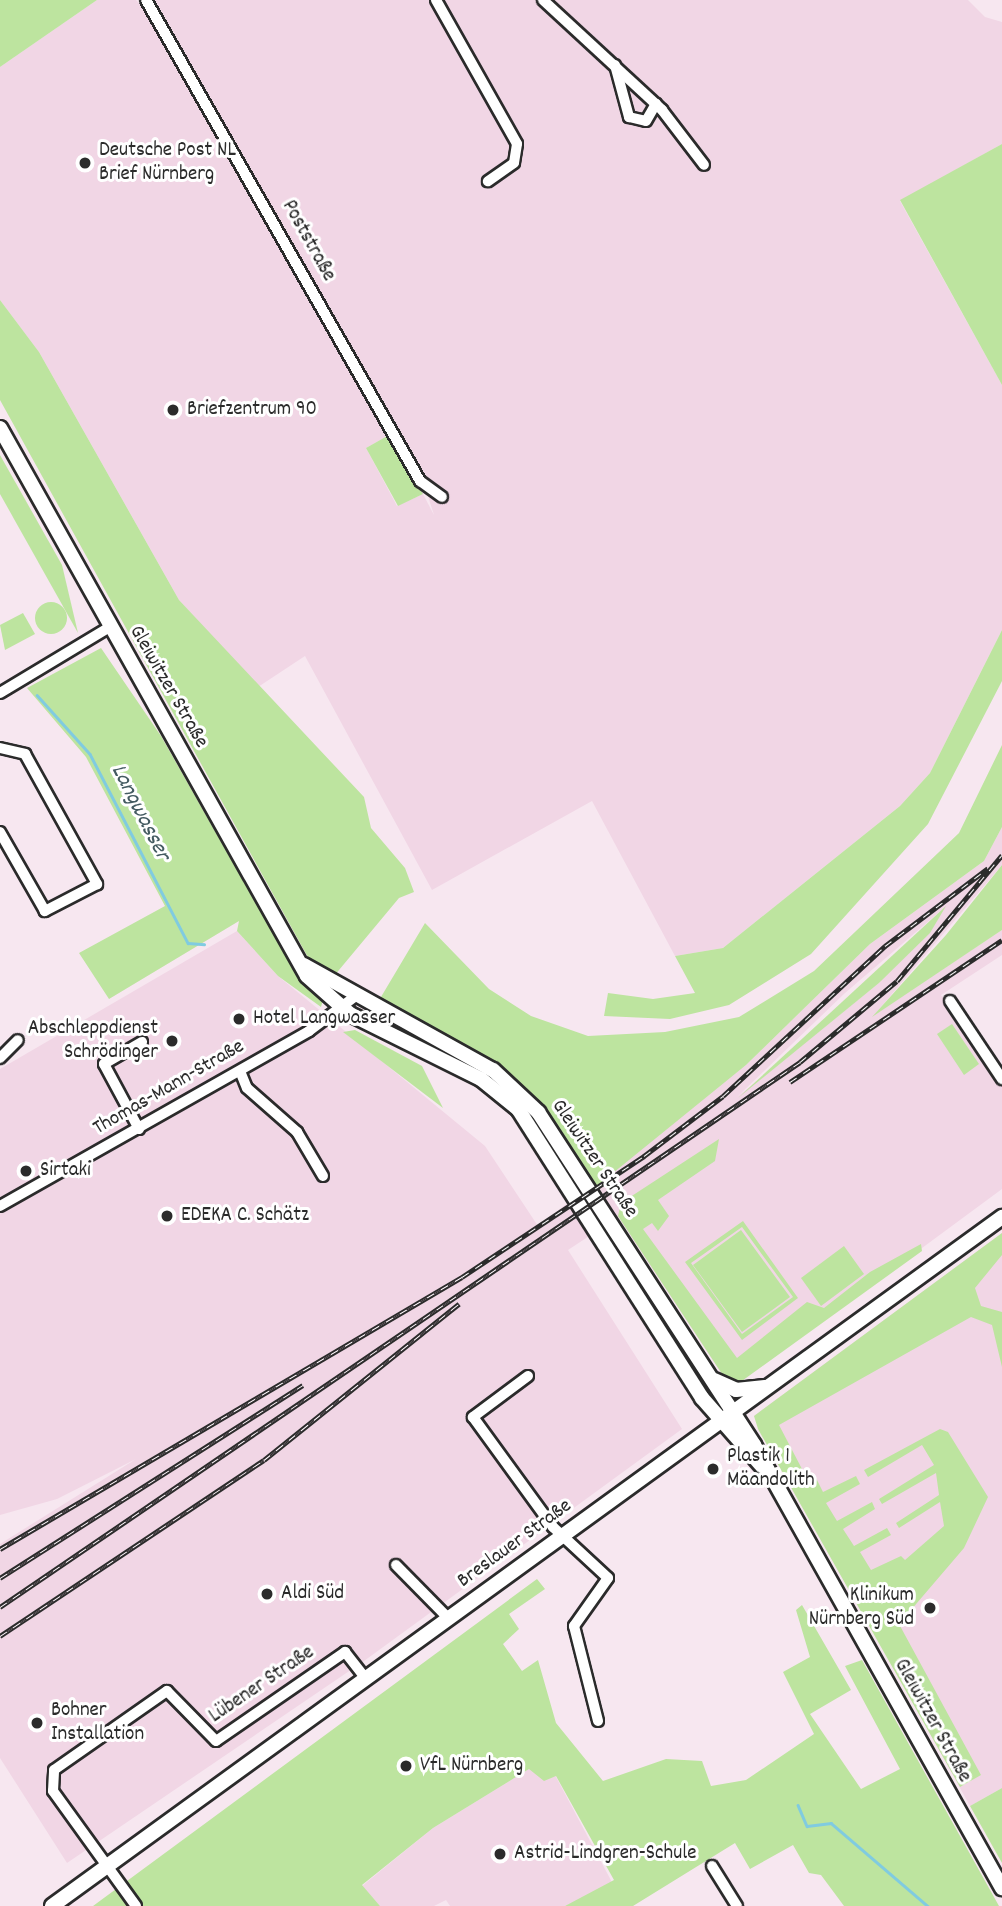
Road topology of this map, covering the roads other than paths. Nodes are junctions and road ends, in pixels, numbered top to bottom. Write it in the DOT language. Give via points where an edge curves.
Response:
graph roads {
  1 [pos="146,0"];
  2 [pos="436,0"];
  3 [pos="543,0"];
  4 [pos="614,62"];
  5 [pos="659,107"];
  6 [pos="704,164"];
  7 [pos="488,181"];
  8 [pos="0,428"];
  9 [pos="442,497"];
  10 [pos="110,627"];
  11 [pos="0,690"];
  12 [pos="0,748"];
  13 [pos="0,832"];
  14 [pos="304,965"];
  15 [pos="354,998"];
  16 [pos="950,1001"];
  17 [pos="343,1009"];
  18 [pos="18,1040"];
  19 [pos="142,1042"];
  20 [pos="0,1058"];
  21 [pos="240,1071"];
  22 [pos="1002,1079"];
  23 [pos="139,1129"];
  24 [pos="323,1176"];
  25 [pos="0,1206"];
  26 [pos="1002,1217"];
  27 [pos="528,1376"];
  28 [pos="710,1378"];
  29 [pos="765,1387"];
  30 [pos="733,1413"];
  31 [pos="719,1422"];
  32 [pos="761,1466"];
  33 [pos="562,1537"];
  34 [pos="396,1565"];
  35 [pos="448,1618"];
  36 [pos="365,1678"];
  37 [pos="598,1721"];
  38 [pos="107,1866"];
  39 [pos="712,1866"];
  40 [pos="1002,1888"];
  41 [pos="52,1906"];
  42 [pos="136,1906"];
  43 [pos="737,1906"];
  1 -- 9 [label="street, Poststraße" via="420,481"];
  2 -- 7 [label="street" via="517,144 514,163"];
  3 -- 4 [label="street"];
  4 -- 5 [label="street"];
  4 -- 5 [label="street" via="629,117 646,121"];
  5 -- 6 [label="street"];
  8 -- 10 [label="main road, Gleiwitzer Straße"];
  10 -- 11 [label="street"];
  10 -- 14 [label="main road, Gleiwitzer Straße"];
  12 -- 13 [label="street" via="25,754 97,884 45,911"];
  14 -- 15 [label="main road, Gleiwitzer Straße"];
  14 -- 17 [label="main road, Gleiwitzer Straße" via="310,980"];
  15 -- 17 [label="street, Thomas-Mann-Straße"];
  15 -- 28 [label="main road, Gleiwitzer Straße" via="481,1062 528,1099"];
  16 -- 22 [label="street"];
  17 -- 21 [label="street, Thomas-Mann-Straße"];
  17 -- 31 [label="main road, Gleiwitzer Straße" via="481,1079 518,1109"];
  18 -- 20 [label="street"];
  19 -- 23 [label="street" via="104,1063"];
  21 -- 23 [label="street, Thomas-Mann-Straße"];
  21 -- 24 [label="street" via="247,1088 297,1132"];
  23 -- 25 [label="street, Thomas-Mann-Straße"];
  26 -- 29 [label="main road, Breslauer Straße"];
  27 -- 33 [label="street" via="473,1417"];
  28 -- 29 [label="main road" via="736,1390"];
  28 -- 30 [label="main road, Gleiwitzer Straße"];
  29 -- 30 [label="main road, Breslauer Straße"];
  30 -- 31 [label="main road, Breslauer Straße"];
  30 -- 32 [label="main road, Gleiwitzer Straße"];
  31 -- 32 [label="main road, Gleiwitzer Straße"];
  31 -- 33 [label="main road, Breslauer Straße"];
  32 -- 40 [label="main road, Gleiwitzer Straße"];
  33 -- 35 [label="main road, Breslauer Straße"];
  33 -- 37 [label="street" via="608,1578 574,1626"];
  34 -- 35 [label="street"];
  35 -- 36 [label="main road, Breslauer Straße"];
  36 -- 38 [label="main road, Breslauer Straße"];
  36 -- 38 [label="street, Lübener Straße" via="345,1652 216,1741 167,1691 50,1779"];
  38 -- 41 [label="main road, Breslauer Straße"];
  38 -- 42 [label="street"];
  39 -- 43 [label="street"];
}
